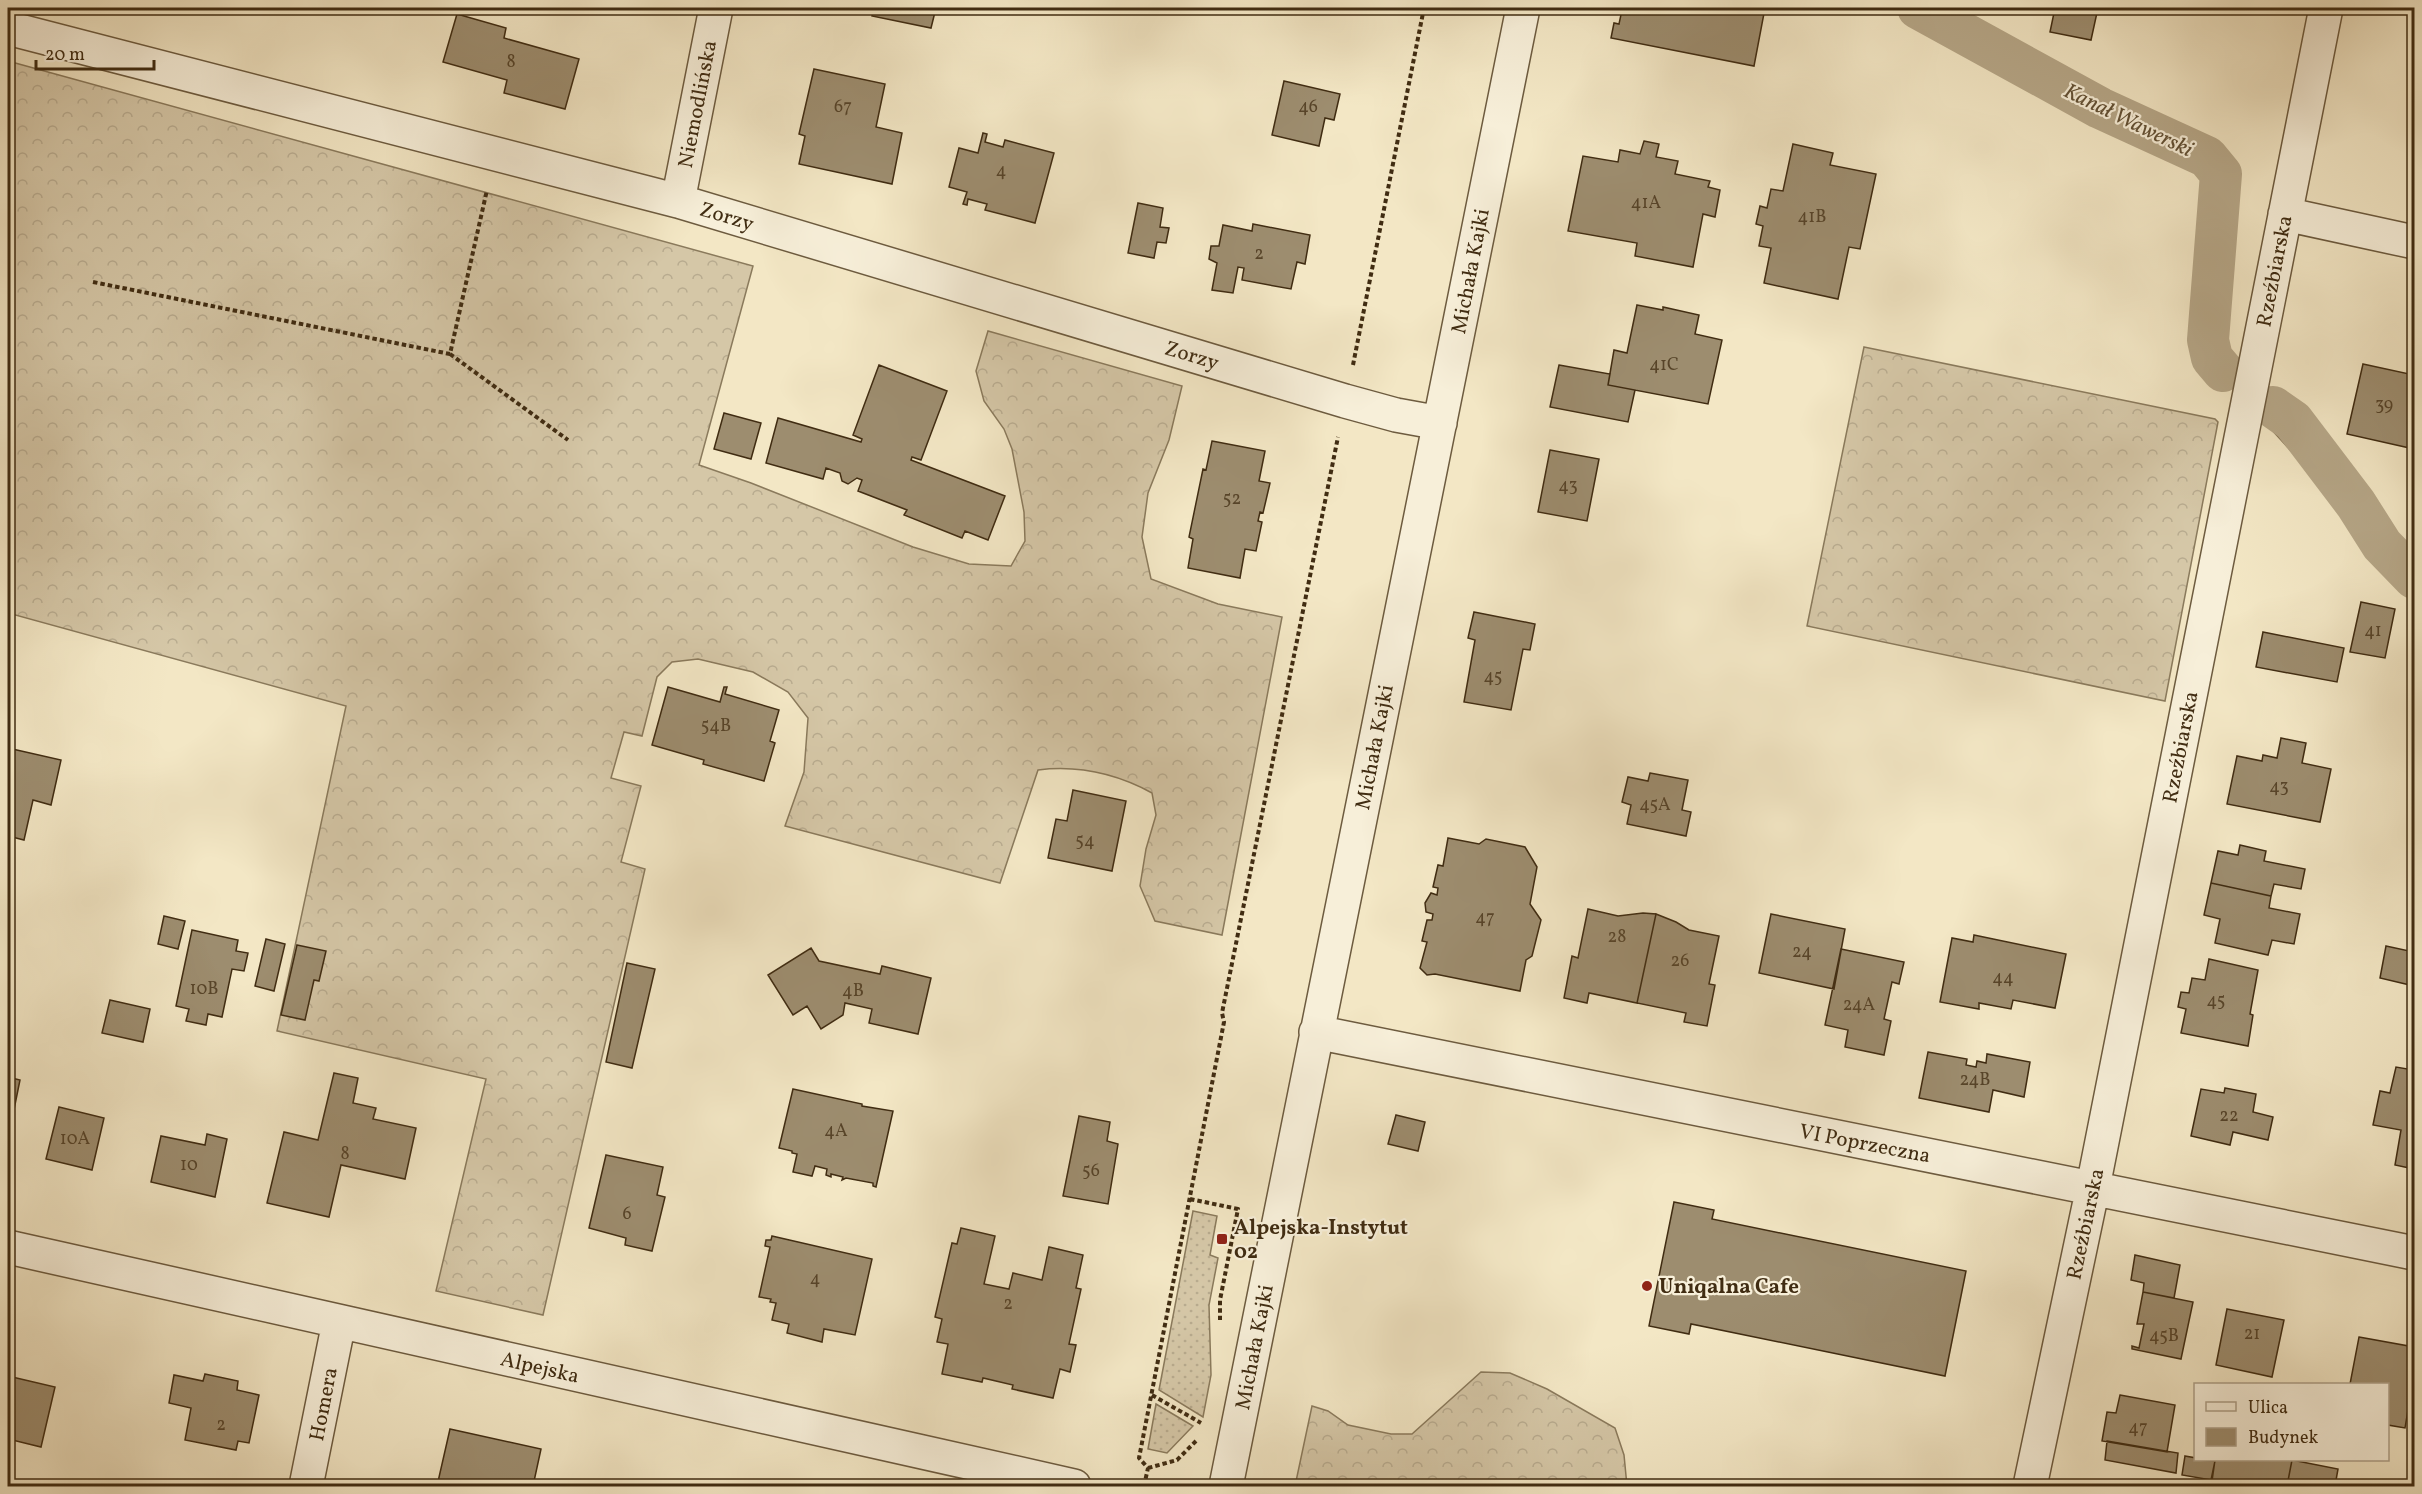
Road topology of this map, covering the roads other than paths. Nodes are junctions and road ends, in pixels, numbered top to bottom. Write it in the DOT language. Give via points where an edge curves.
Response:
graph roads {
  1 [pos="716,8"];
  2 [pos="1523,8"];
  3 [pos="2326,8"];
  4 [pos="8,28"];
  5 [pos="678,201"];
  6 [pos="2285,214"];
  7 [pos="2415,242"];
  8 [pos="1440,423"];
  9 [pos="1316,1032"];
  10 [pos="2093,1187"];
  11 [pos="8,1246"];
  12 [pos="2415,1253"];
  13 [pos="339,1322"];
  14 [pos="306,1486"];
  15 [pos="1074,1486"];
  16 [pos="1226,1486"];
  17 [pos="2030,1486"];
  1 -- 5 [label="street, Niemodlińska"];
  2 -- 8 [label="street, Michała Kajki"];
  3 -- 6 [label="street, Rzeźbiarska"];
  4 -- 5 [label="street, Zorzy"];
  5 -- 8 [label="street, Zorzy" via="1345,401"];
  6 -- 7 [label="street"];
  6 -- 10 [label="street, Rzeźbiarska"];
  8 -- 9 [label="street, Michała Kajki"];
  9 -- 10 [label="street, VI Poprzeczna"];
  9 -- 16 [label="street, Michała Kajki"];
  10 -- 12 [label="street, VI Poprzeczna"];
  10 -- 17 [label="street, Rzeźbiarska"];
  11 -- 13 [label="street, Alpejska"];
  13 -- 14 [label="street, Homera"];
  13 -- 15 [label="street, Alpejska"];
}
